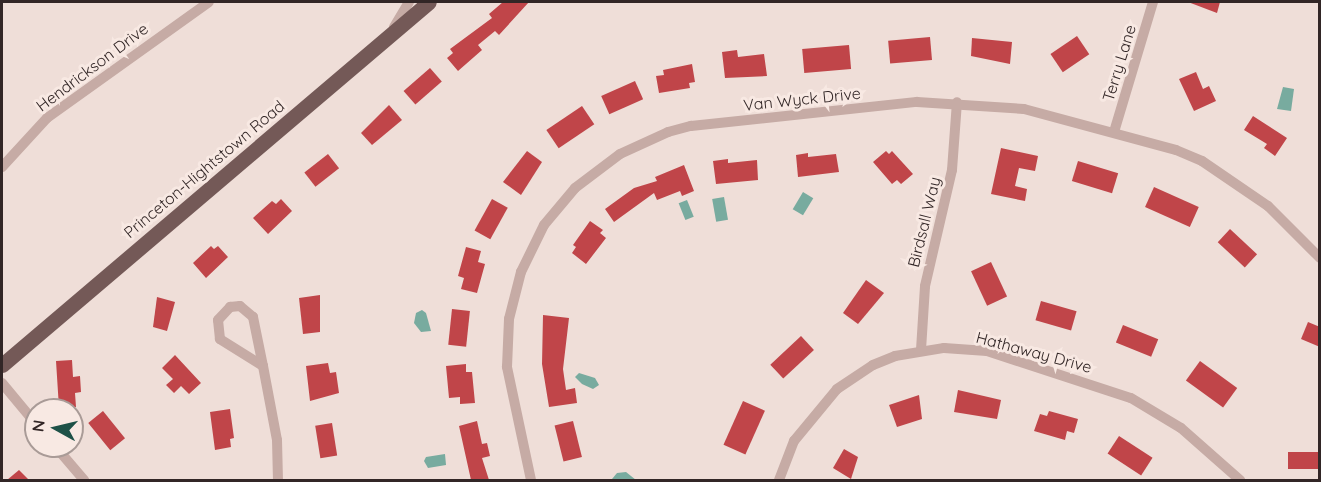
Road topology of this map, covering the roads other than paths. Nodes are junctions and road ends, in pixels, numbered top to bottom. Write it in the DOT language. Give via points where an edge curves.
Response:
graph roads {
  1 [pos="209,2"];
  2 [pos="409,2"];
  3 [pos="429,2"];
  4 [pos="1153,2"];
  5 [pos="391,34"];
  6 [pos="957,102"];
  7 [pos="1114,132"];
  8 [pos="2,167"];
  9 [pos="1320,258"];
  10 [pos="921,350"];
  11 [pos="2,365"];
  12 [pos="263,366"];
  13 [pos="2,383"];
  14 [pos="24,410"];
  15 [pos="65,458"];
  16 [pos="84,480"];
  17 [pos="279,480"];
  18 [pos="531,480"];
  19 [pos="779,480"];
  20 [pos="1240,480"];
  1 -- 8 [label="street, Hendrickson Drive" via="47,118"];
  2 -- 5 [label="street"];
  3 -- 5 [label="main road, Princeton-Hightstown Road"];
  4 -- 7 [label="street, Terry Lane"];
  5 -- 11 [label="main road, Princeton-Hightstown Road"];
  6 -- 7 [label="street, Van Wyck Drive" via="1024,109"];
  6 -- 10 [label="street, Birdsall Way" via="952,170 925,286"];
  6 -- 18 [label="street, Van Wyck Drive" via="917,102 691,126 620,154 575,188 530,250 509,319 509,391"];
  7 -- 9 [label="street, Van Wyck Drive" via="1176,150 1227,175 1268,206"];
  10 -- 19 [label="street, Hathaway Drive" via="873,365 837,389 798,434"];
  10 -- 20 [label="street, Hathaway Drive" via="987,351 1131,398 1181,428"];
  12 -- 12 [label="street" via="253,317 240,306 230,307 218,320 220,339"];
  12 -- 17 [label="street" via="277,440"];
  13 -- 14 [label="street"];
  15 -- 16 [label="street"];
}
